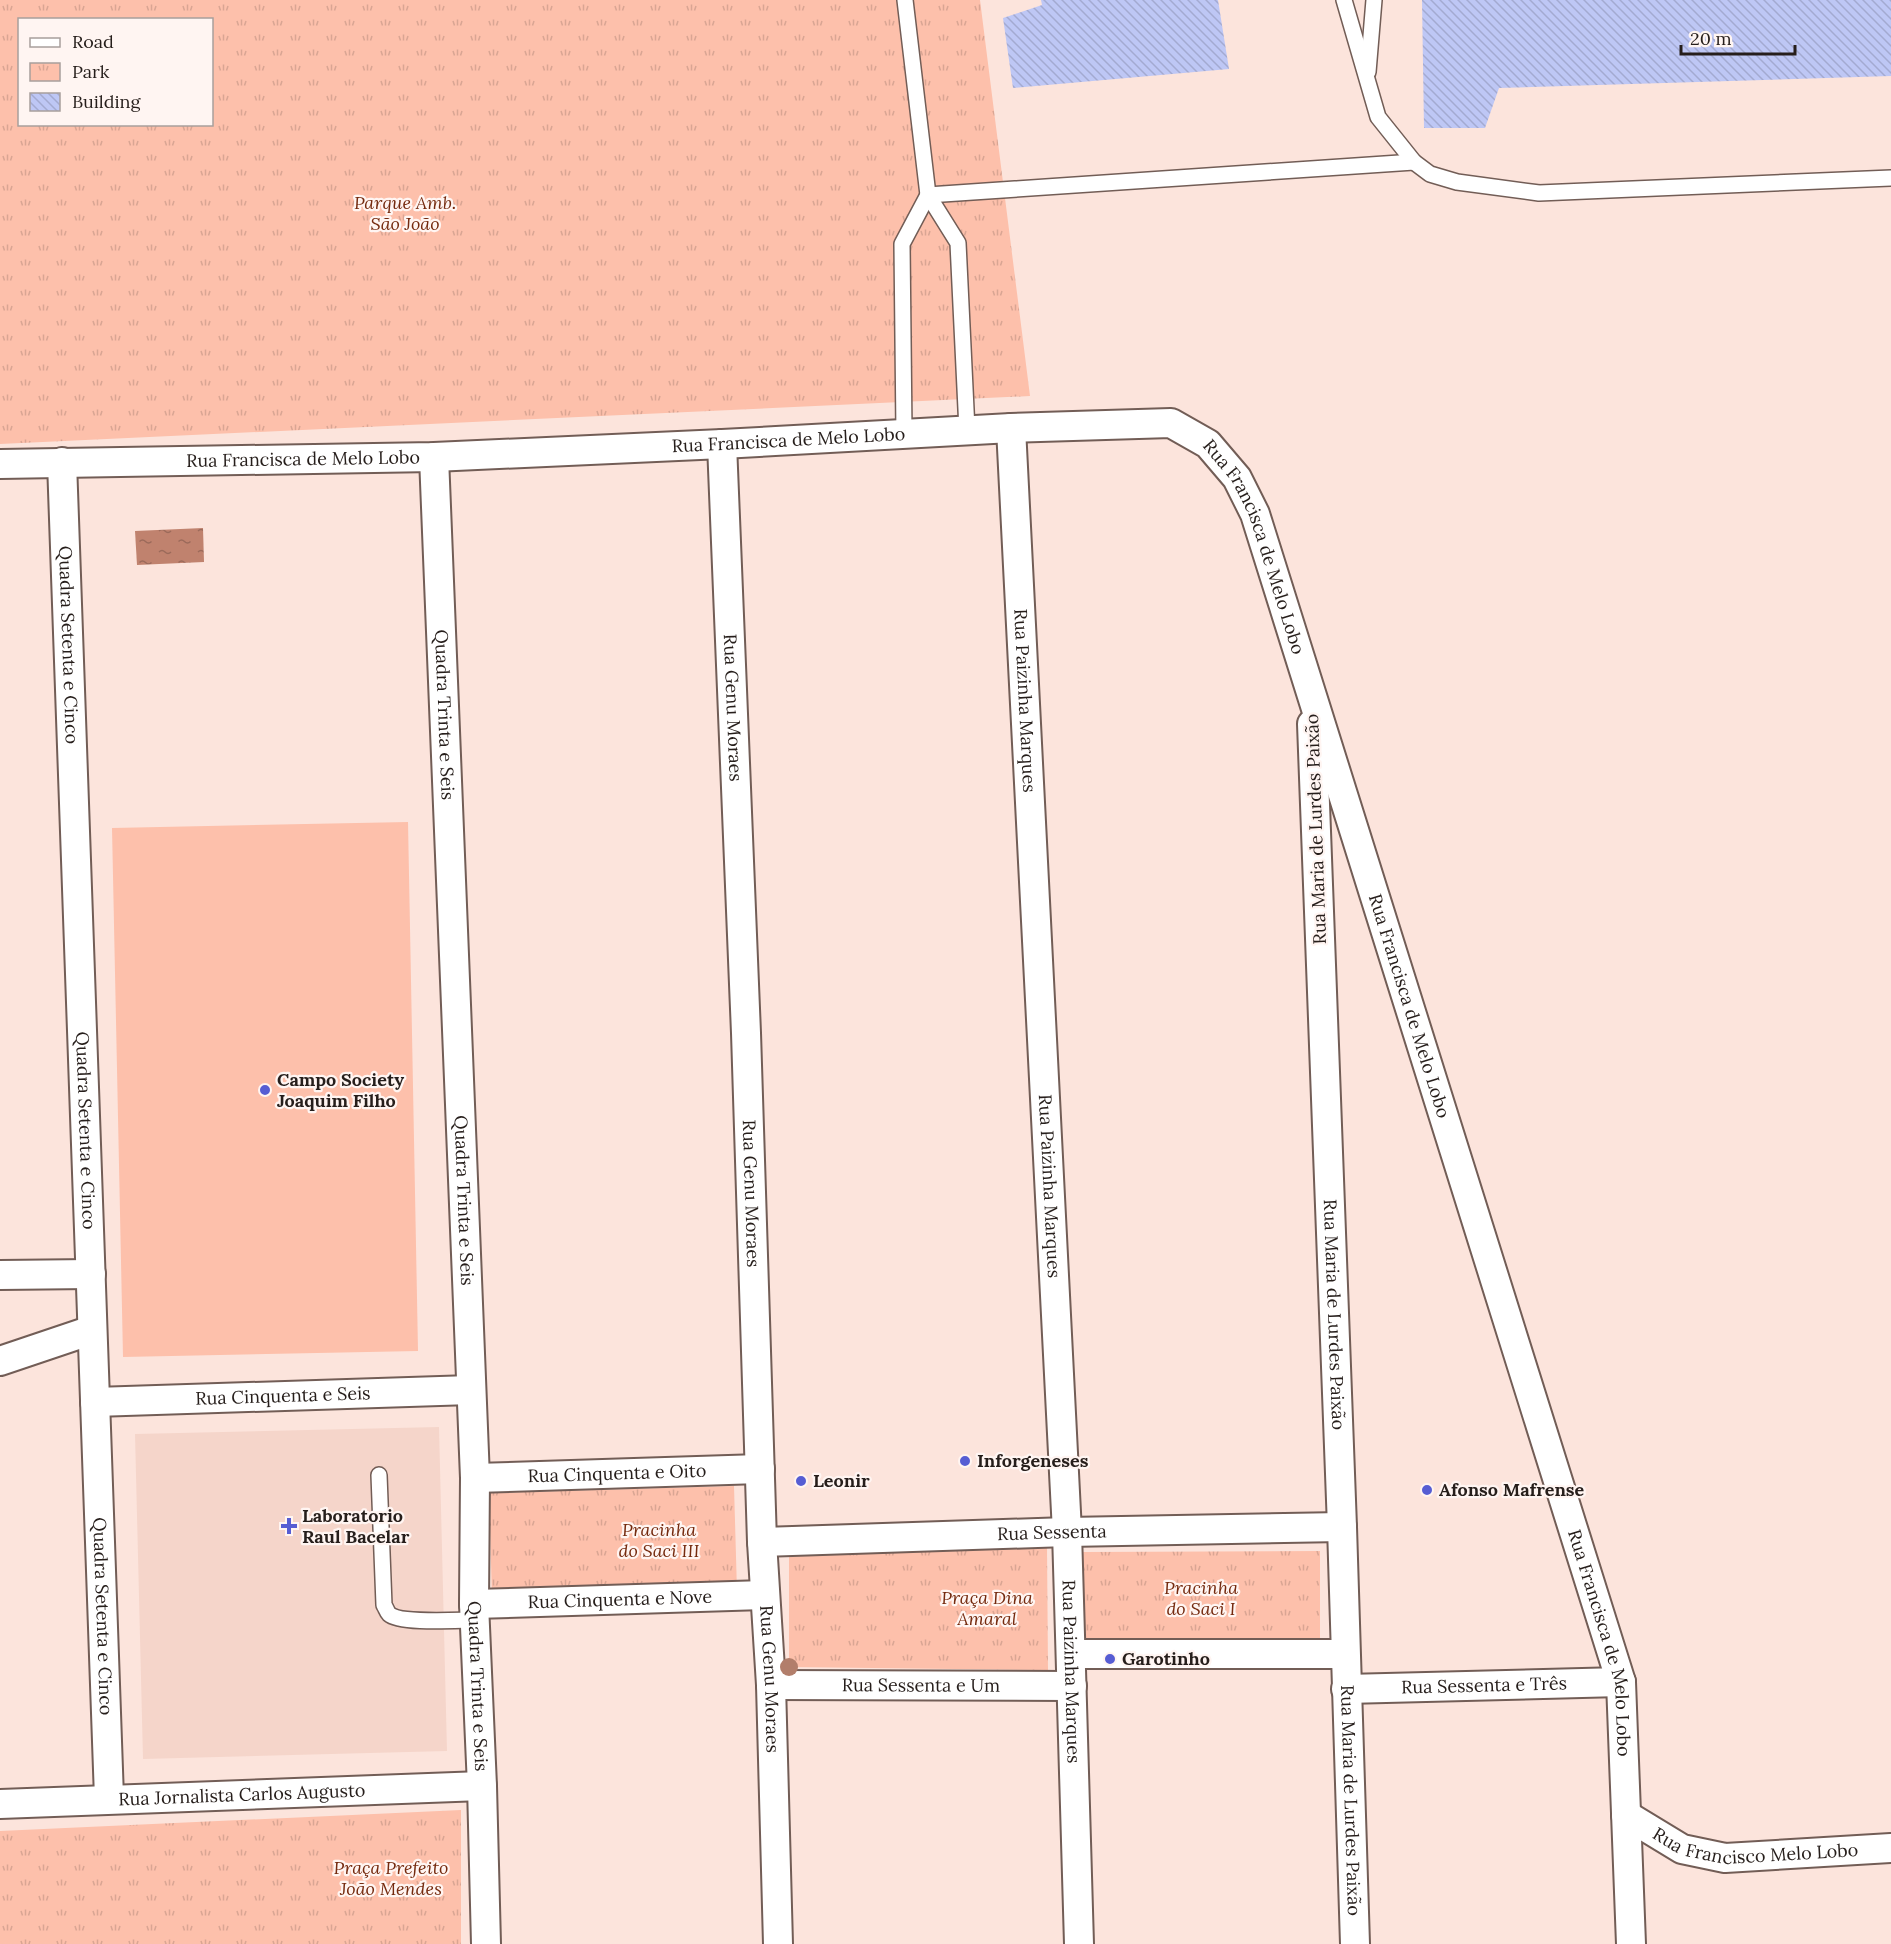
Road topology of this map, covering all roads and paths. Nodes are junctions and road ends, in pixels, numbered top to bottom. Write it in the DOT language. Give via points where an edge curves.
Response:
graph roads {
  1 [pos="905,0"];
  2 [pos="1344,0"];
  3 [pos="1374,0"];
  4 [pos="1368,82"];
  5 [pos="1414,162"];
  6 [pos="1891,178"];
  7 [pos="928,195"];
  8 [pos="1011,428"];
  9 [pos="967,430"];
  10 [pos="904,434"];
  11 [pos="722,444"];
  12 [pos="434,457"];
  13 [pos="62,462"];
  14 [pos="0,464"];
  15 [pos="1310,686"];
  16 [pos="91,1274"];
  17 [pos="0,1275"];
  18 [pos="92,1330"];
  19 [pos="0,1360"];
  20 [pos="471,1390"];
  21 [pos="95,1402"];
  22 [pos="760,1470"];
  23 [pos="379,1475"];
  24 [pos="475,1478"];
  25 [pos="1342,1527"];
  26 [pos="1067,1532"];
  27 [pos="762,1542"];
  28 [pos="765,1595"];
  29 [pos="474,1612"];
  30 [pos="1071,1654"];
  31 [pos="1345,1654"];
  32 [pos="1621,1682"];
  33 [pos="771,1685"];
  34 [pos="1072,1686"];
  35 [pos="1346,1689"];
  36 [pos="482,1786"];
  37 [pos="109,1798"];
  38 [pos="0,1803"];
  39 [pos="1626,1815"];
  40 [pos="1891,1848"];
  41 [pos="486,1944"];
  42 [pos="778,1944"];
  43 [pos="1079,1944"];
  44 [pos="1355,1944"];
  45 [pos="1631,1944"];
  1 -- 7 [label="lane"];
  2 -- 4 [label="lane"];
  3 -- 4 [label="lane"];
  4 -- 5 [label="lane" via="1378,117"];
  5 -- 6 [label="lane" via="1430,174 1456,182 1539,193"];
  5 -- 7 [label="lane"];
  7 -- 9 [label="lane" via="958,243"];
  7 -- 10 [label="lane" via="902,243"];
  8 -- 9 [label="street, Rua Francisca de Melo Lobo"];
  8 -- 15 [label="street, Rua Francisca de Melo Lobo" via="1172,423 1208,444 1237,478 1255,514"];
  8 -- 26 [label="street, Rua Paizinha Marques"];
  9 -- 10 [label="street, Rua Francisca de Melo Lobo"];
  10 -- 11 [label="street, Rua Francisca de Melo Lobo"];
  11 -- 12 [label="street, Rua Francisca de Melo Lobo"];
  11 -- 22 [label="street, Rua Genu Moraes"];
  12 -- 13 [label="street, Rua Francisca de Melo Lobo"];
  12 -- 20 [label="street, Quadra Trinta e Seis"];
  13 -- 14 [label="street, Rua Francisca de Melo Lobo"];
  13 -- 16 [label="street, Quadra Setenta e Cinco"];
  15 -- 25 [label="street, Rua Maria de Lurdes Paixão"];
  15 -- 32 [label="street, Rua Francisca de Melo Lobo"];
  16 -- 17 [label="street"];
  16 -- 18 [label="street, Quadra Setenta e Cinco"];
  18 -- 19 [label="street"];
  18 -- 21 [label="street, Quadra Setenta e Cinco"];
  20 -- 21 [label="street, Rua Cinquenta e Seis"];
  20 -- 24 [label="street, Quadra Trinta e Seis"];
  21 -- 37 [label="street, Quadra Setenta e Cinco"];
  22 -- 24 [label="street, Rua Cinquenta e Oito"];
  22 -- 27 [label="street, Rua Genu Moraes"];
  23 -- 29 [label="lane" via="384,1605 389,1614 418,1620"];
  24 -- 29 [label="street, Quadra Trinta e Seis"];
  25 -- 26 [label="street, Rua Sessenta"];
  25 -- 31 [label="street, Rua Maria de Lurdes Paixão"];
  26 -- 27 [label="street, Rua Sessenta"];
  26 -- 30 [label="street, Rua Paizinha Marques"];
  27 -- 28 [label="street, Rua Genu Moraes"];
  28 -- 29 [label="street, Rua Cinquenta e Nove"];
  28 -- 33 [label="street, Rua Genu Moraes"];
  29 -- 36 [label="street, Quadra Trinta e Seis"];
  30 -- 31 [label="street"];
  30 -- 34 [label="street, Rua Paizinha Marques"];
  31 -- 35 [label="street, Rua Maria de Lurdes Paixão"];
  32 -- 35 [label="street, Rua Sessenta e Três"];
  32 -- 39 [label="street, Rua Francisca de Melo Lobo"];
  33 -- 34 [label="street, Rua Sessenta e Um"];
  33 -- 42 [label="street, Rua Genu Moraes"];
  34 -- 43 [label="street, Rua Paizinha Marques"];
  35 -- 44 [label="street, Rua Maria de Lurdes Paixão"];
  36 -- 37 [label="street, Rua Jornalista Carlos Augusto"];
  36 -- 41 [label="street, Quadra Trinta e Seis"];
  37 -- 38 [label="street, Rua Jornalista Carlos Augusto"];
  39 -- 40 [label="street, Rua Francisco Melo Lobo" via="1682,1849 1725,1858"];
  39 -- 45 [label="street, Rua Francisca de Melo Lobo"];
}
